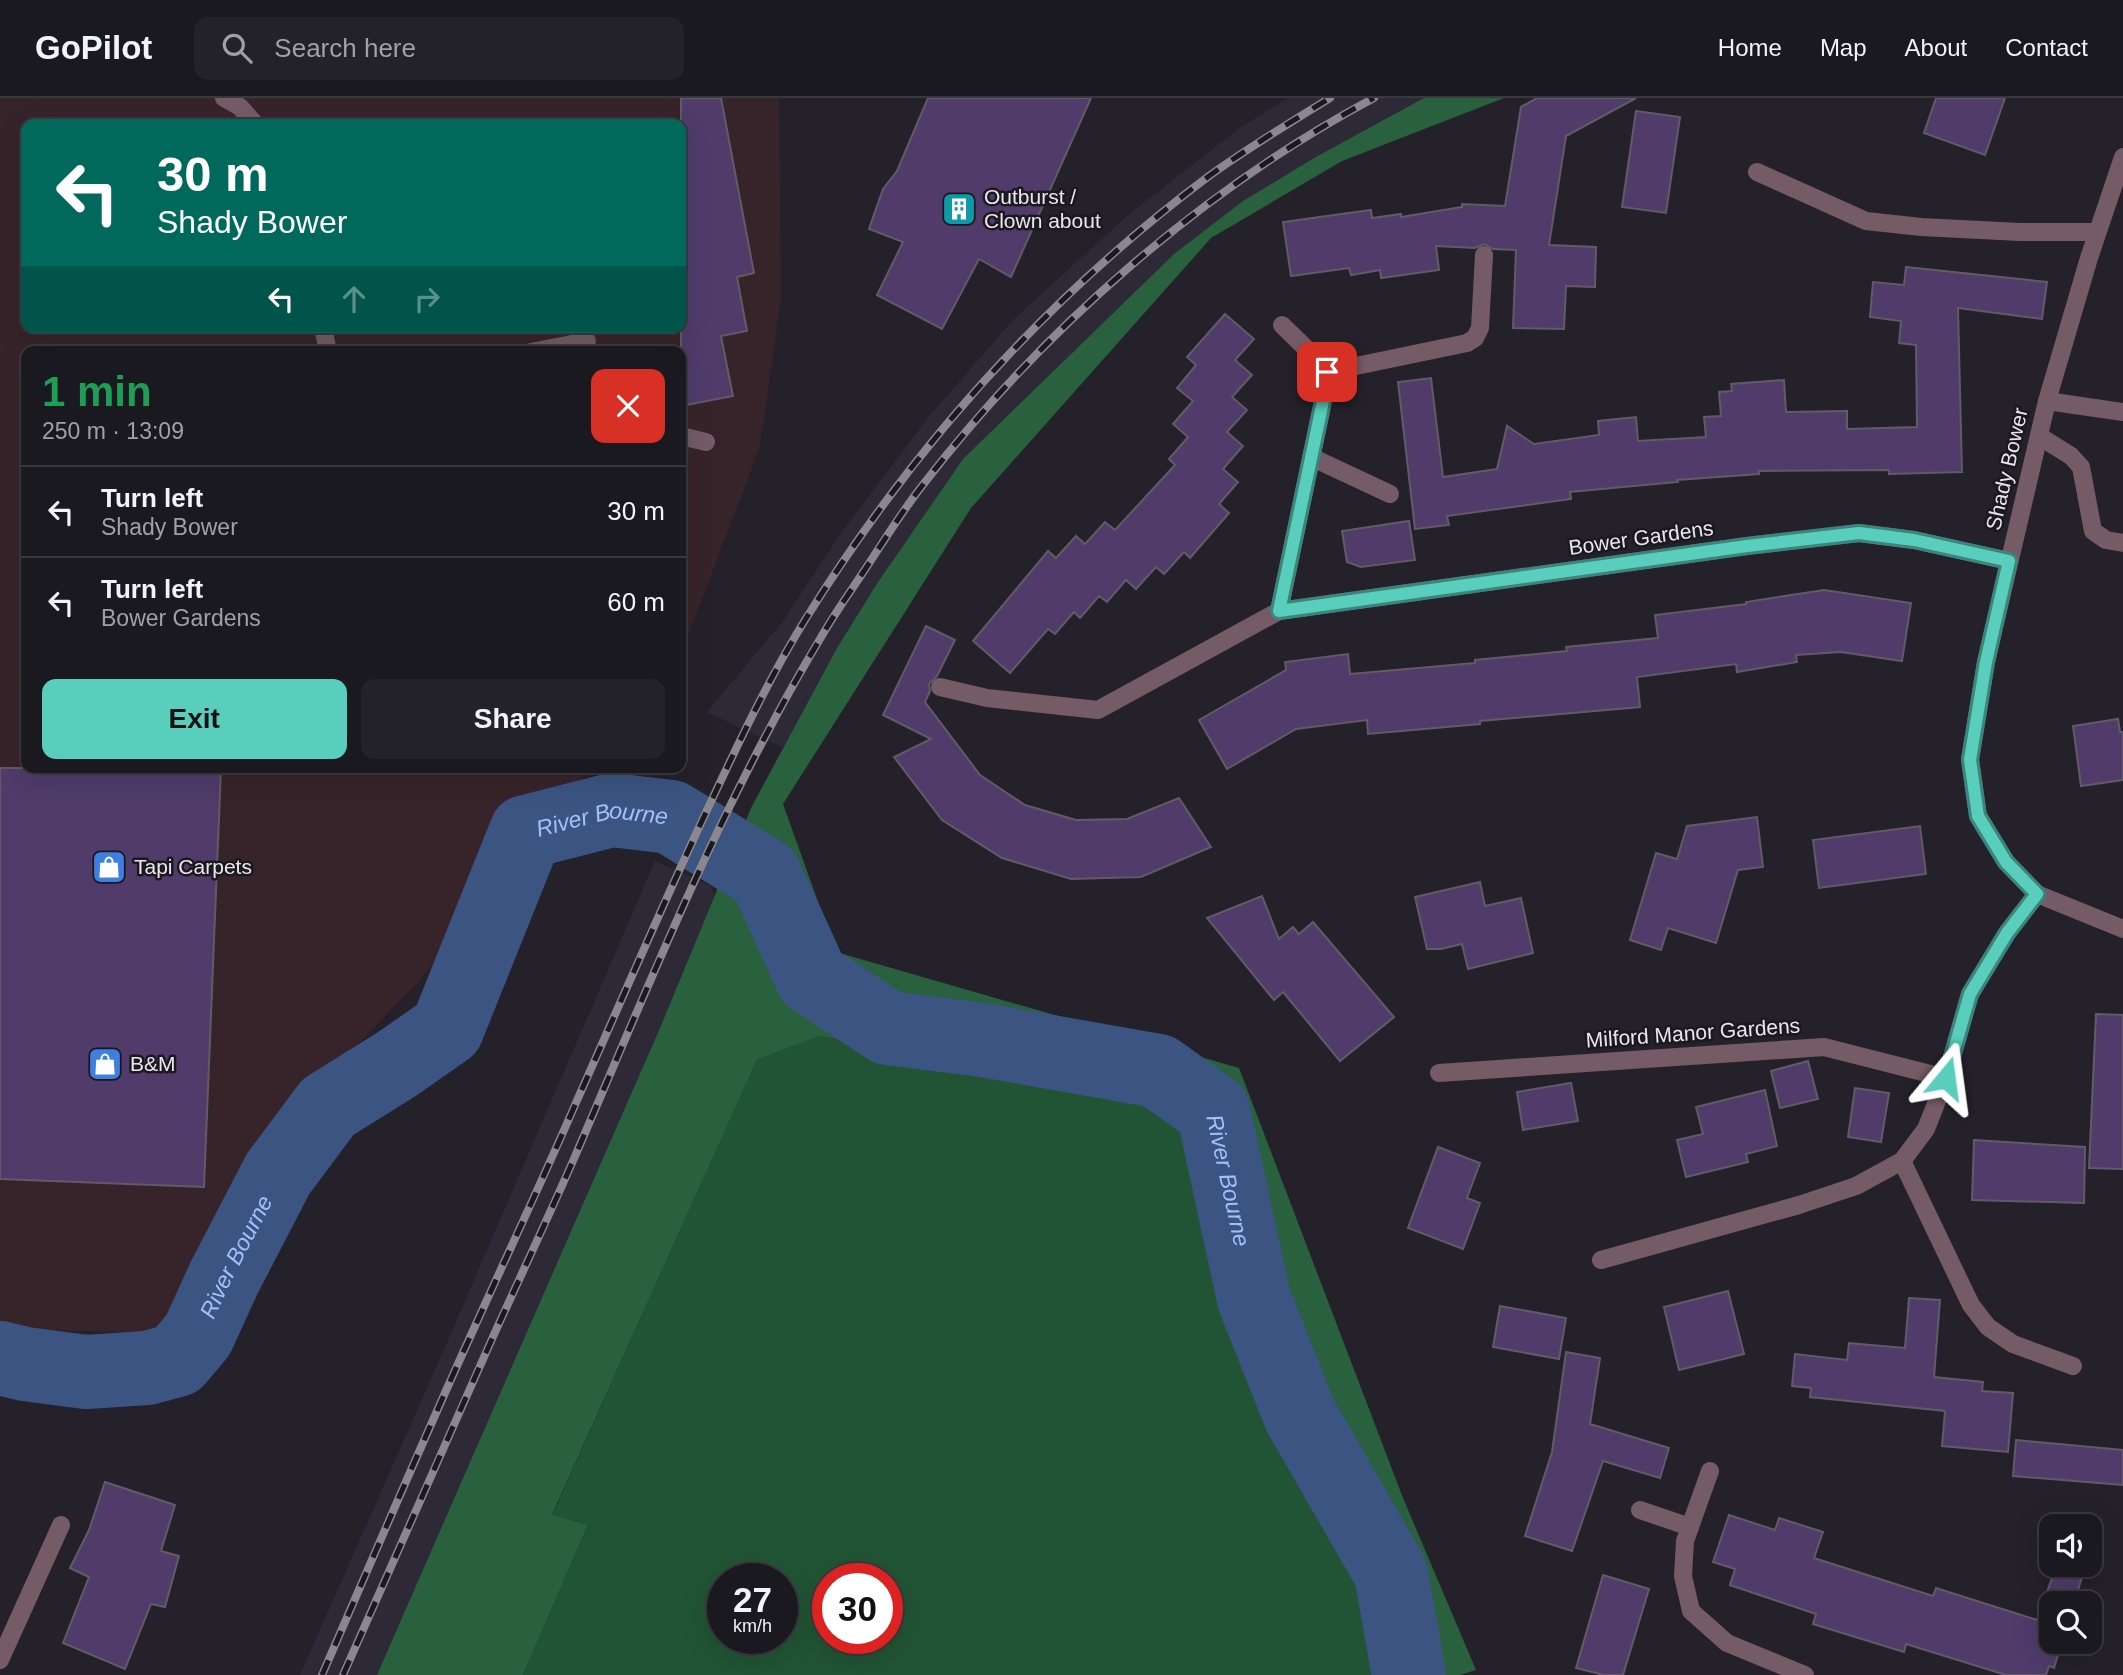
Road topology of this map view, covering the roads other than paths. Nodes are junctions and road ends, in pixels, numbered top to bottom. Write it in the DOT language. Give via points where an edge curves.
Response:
graph roads {
  1 [pos="224,98"];
  2 [pos="251,119"];
  3 [pos="2123,157"];
  4 [pos="1757,172"];
  5 [pos="2097,232"];
  6 [pos="1484,255"];
  7 [pos="1282,325"];
  8 [pos="587,340"];
  9 [pos="559,346"];
  10 [pos="1327,372"];
  11 [pos="2047,401"];
  12 [pos="2123,412"];
  13 [pos="2039,436"];
  14 [pos="686,437"];
  15 [pos="706,442"];
  16 [pos="1311,457"];
  17 [pos="1390,494"];
  18 [pos="2123,543"];
  19 [pos="2009,561"];
  20 [pos="1279,611"];
  21 [pos="940,687"];
  22 [pos="2037,894"];
  23 [pos="2123,929"];
  24 [pos="1439,1073"];
  25 [pos="1946,1078"];
  26 [pos="1902,1161"];
  27 [pos="1601,1260"];
  28 [pos="2073,1366"];
  29 [pos="1710,1471"];
  30 [pos="1640,1510"];
  31 [pos="61,1525"];
  32 [pos="1690,1527"];
  33 [pos="0,1660"];
  34 [pos="1805,1675"];
  1 -- 2 [label="street"];
  3 -- 5 [label="street, Shady Bower"];
  4 -- 5 [label="street" via="1867,221 1921,228"];
  5 -- 11 [label="street, Shady Bower"];
  6 -- 10 [label="street" via="1480,328 1475,338"];
  7 -- 10 [label="street"];
  8 -- 9 [label="street"];
  10 -- 16 [label="street"];
  11 -- 12 [label="street"];
  11 -- 13 [label="street, Shady Bower"];
  13 -- 18 [label="street" via="2081,467 2093,531 2106,540"];
  13 -- 19 [label="street, Shady Bower"];
  14 -- 15 [label="street"];
  16 -- 17 [label="street"];
  16 -- 20 [label="street"];
  19 -- 20 [label="street, Bower Gardens" via="1859,533"];
  19 -- 22 [label="street, Shady Bower" via="1970,760 1978,816 2006,862"];
  20 -- 21 [label="street, Bower Gardens" via="1098,710 987,698"];
  22 -- 23 [label="street, Shady Bower"];
  22 -- 25 [label="street" via="1970,994"];
  24 -- 25 [label="street, Milford Manor Gardens" via="1824,1047"];
  25 -- 26 [label="street" via="1926,1129"];
  26 -- 27 [label="street" via="1856,1186 1799,1205"];
  26 -- 28 [label="street" via="1971,1305 1988,1327 2012,1344"];
  29 -- 32 [label="street"];
  30 -- 32 [label="street"];
  31 -- 33 [label="street"];
  32 -- 34 [label="street" via="1683,1576 1691,1611 1727,1643"];
}
